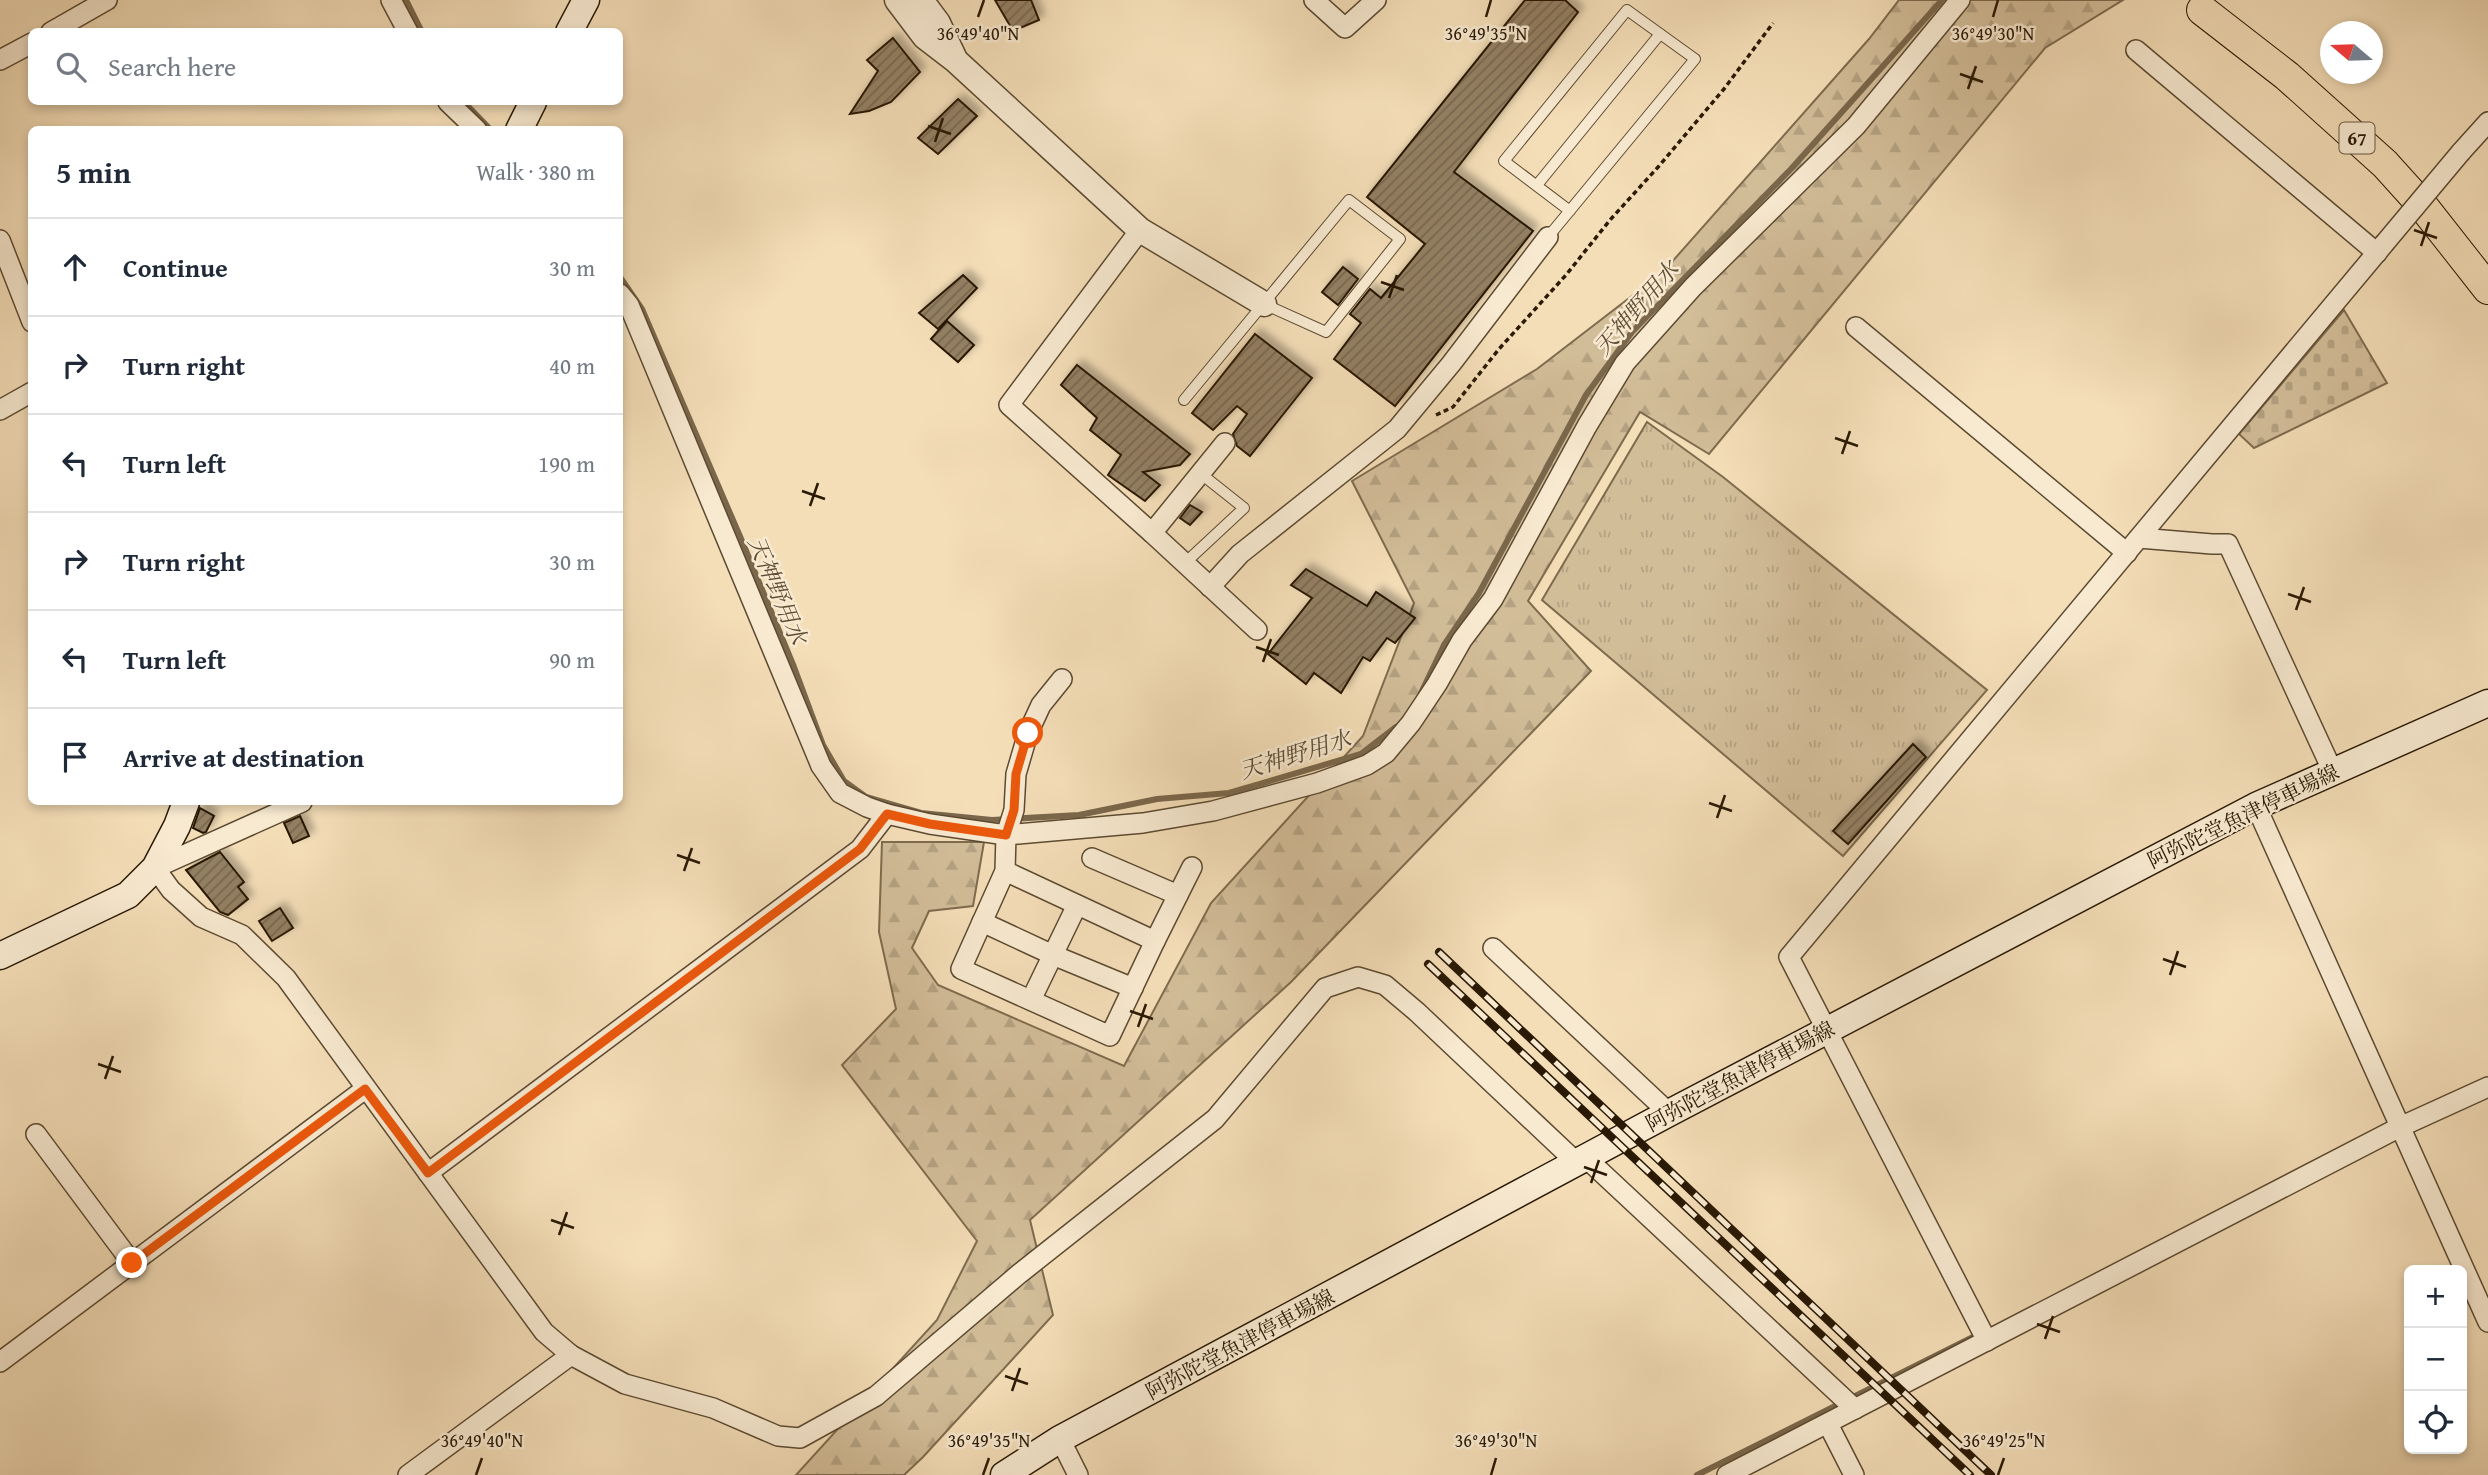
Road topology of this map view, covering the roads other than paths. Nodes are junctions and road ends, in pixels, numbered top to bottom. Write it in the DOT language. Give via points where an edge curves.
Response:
graph roads {
  1 [pos="107,0"];
  2 [pos="391,0"];
  3 [pos="586,0"];
  4 [pos="897,0"];
  5 [pos="1314,0"];
  6 [pos="1376,0"];
  7 [pos="1960,0"];
  8 [pos="924,1"];
  9 [pos="2202,10"];
  10 [pos="58,28"];
  11 [pos="406,28"];
  12 [pos="571,28"];
  13 [pos="1660,34"];
  14 [pos="28,45"];
  15 [pos="2136,50"];
  16 [pos="0,60"];
  17 [pos="955,60"];
  18 [pos="451,105"];
  19 [pos="532,105"];
  20 [pos="2488,122"];
  21 [pos="473,126"];
  22 [pos="521,126"];
  23 [pos="1537,186"];
  24 [pos="1570,211"];
  25 [pos="1140,230"];
  26 [pos="1548,237"];
  27 [pos="0,240"];
  28 [pos="2381,249"];
  29 [pos="2488,289"];
  30 [pos="623,298"];
  31 [pos="1264,304"];
  32 [pos="28,312"];
  33 [pos="1856,327"];
  34 [pos="28,394"];
  35 [pos="1184,400"];
  36 [pos="0,410"];
  37 [pos="1225,443"];
  38 [pos="1200,473"];
  39 [pos="1152,533"];
  40 [pos="2133,545"];
  41 [pos="1185,564"];
  42 [pos="1210,587"];
  43 [pos="1257,630"];
  44 [pos="1062,679"];
  45 [pos="2488,703"];
  46 [pos="2333,772"];
  47 [pos="185,805"];
  48 [pos="295,805"];
  49 [pos="2256,806"];
  50 [pos="887,814"];
  51 [pos="1006,835"];
  52 [pos="1093,858"];
  53 [pos="1192,867"];
  54 [pos="155,869"];
  55 [pos="1005,871"];
  56 [pos="1178,895"];
  57 [pos="1077,905"];
  58 [pos="982,922"];
  59 [pos="1155,941"];
  60 [pos="1493,948"];
  61 [pos="1053,955"];
  62 [pos="0,956"];
  63 [pos="1133,988"];
  64 [pos="1031,1000"];
  65 [pos="1826,1031"];
  66 [pos="2488,1087"];
  67 [pos="365,1089"];
  68 [pos="1669,1113"];
  69 [pos="2400,1127"];
  70 [pos="36,1135"];
  71 [pos="1581,1160"];
  72 [pos="428,1173"];
  73 [pos="132,1263"];
  74 [pos="2488,1322"];
  75 [pos="1987,1341"];
  76 [pos="571,1355"];
  77 [pos="0,1362"];
  78 [pos="1855,1409"];
  79 [pos="1828,1424"];
  80 [pos="1060,1439"];
  81 [pos="408,1475"];
  82 [pos="1004,1475"];
  83 [pos="1079,1475"];
  84 [pos="1727,1475"];
  85 [pos="1854,1475"];
  1 -- 10 [label="street"];
  2 -- 11 [label="street"];
  3 -- 12 [label="main road"];
  4 -- 17 [label="street" via="925,37"];
  5 -- 6 [label="street" via="1345,28"];
  7 -- 51 [label="street" via="1856,126 1693,286 1625,363 1493,599 1386,753 1317,783 1213,811 1143,823"];
  8 -- 17 [label="street"];
  9 -- 29 [label="main road, 67" via="2287,76 2385,164"];
  13 -- 23 [label="lane"];
  13 -- 23 [label="lane" via="1628,9 1504,161"];
  13 -- 24 [label="lane" via="1695,59"];
  14 -- 16 [label="street"];
  15 -- 28 [label="street"];
  17 -- 25 [label="street"];
  18 -- 21 [label="street"];
  19 -- 22 [label="main road"];
  20 -- 28 [label="street, bridge"];
  23 -- 24 [label="lane"];
  24 -- 26 [label="lane"];
  25 -- 31 [label="street"];
  25 -- 39 [label="street" via="1009,405"];
  26 -- 42 [label="street" via="1397,429 1240,554"];
  27 -- 32 [label="street"];
  28 -- 40 [label="street"];
  30 -- 50 [label="street" via="821,766 840,793"];
  31 -- 31 [label="lane" via="1349,200 1400,239 1326,332"];
  31 -- 35 [label="lane"];
  33 -- 40 [label="street"];
  34 -- 36 [label="street"];
  37 -- 38 [label="street"];
  38 -- 39 [label="street"];
  38 -- 41 [label="lane" via="1244,508"];
  39 -- 41 [label="street"];
  40 -- 46 [label="street" via="2228,544"];
  40 -- 65 [label="street" via="1789,957"];
  41 -- 42 [label="street"];
  42 -- 43 [label="street"];
  44 -- 51 [label="street" via="1041,705 1028,733"];
  45 -- 46 [label="main road, 阿弥陀堂魚津停車場線"];
  46 -- 49 [label="main road, 阿弥陀堂魚津停車場線"];
  47 -- 54 [label="main road"];
  48 -- 54 [label="street"];
  49 -- 65 [label="main road, 阿弥陀堂魚津停車場線"];
  49 -- 69 [label="street"];
  50 -- 51 [label="street"];
  50 -- 72 [label="street" via="860,849"];
  51 -- 55 [label="street"];
  52 -- 56 [label="street"];
  53 -- 56 [label="street"];
  54 -- 62 [label="main road" via="128,895"];
  54 -- 67 [label="street" via="201,917 242,935 285,978"];
  55 -- 57 [label="street"];
  55 -- 58 [label="street"];
  56 -- 59 [label="street"];
  57 -- 59 [label="street"];
  57 -- 61 [label="street"];
  58 -- 61 [label="street"];
  58 -- 64 [label="street" via="961,969"];
  59 -- 63 [label="street"];
  60 -- 68 [label="street"];
  61 -- 63 [label="street"];
  61 -- 64 [label="street"];
  63 -- 64 [label="street" via="1110,1036"];
  65 -- 68 [label="main road, 阿弥陀堂魚津停車場線"];
  65 -- 75 [label="street"];
  66 -- 69 [label="street"];
  67 -- 72 [label="street"];
  67 -- 73 [label="street"];
  68 -- 71 [label="main road, 阿弥陀堂魚津停車場線"];
  69 -- 74 [label="street"];
  69 -- 75 [label="street"];
  70 -- 73 [label="street"];
  71 -- 76 [label="street" via="1385,985 1358,977 1325,988 1215,1119 1019,1274 876,1396 800,1438 778,1436 713,1408 625,1384"];
  71 -- 78 [label="street"];
  71 -- 80 [label="main road, 阿弥陀堂魚津停車場線"];
  72 -- 76 [label="street" via="544,1332"];
  73 -- 77 [label="street"];
  75 -- 78 [label="street"];
  76 -- 81 [label="street"];
  78 -- 79 [label="street"];
  79 -- 84 [label="street"];
  79 -- 85 [label="street"];
  80 -- 82 [label="main road, 阿弥陀堂魚津停車場線"];
  80 -- 83 [label="street"];
}
